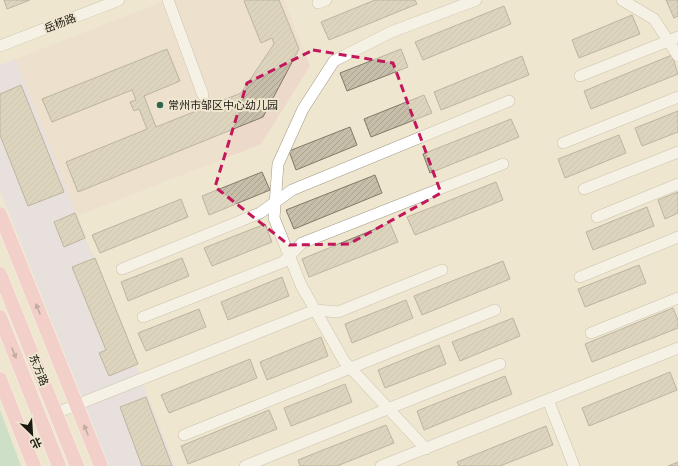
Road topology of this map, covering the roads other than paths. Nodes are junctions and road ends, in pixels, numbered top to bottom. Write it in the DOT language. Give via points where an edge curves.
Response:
graph roads {
  1 [pos="119,0"];
  2 [pos="168,0"];
  3 [pos="476,0"];
  4 [pos="627,1"];
  5 [pos="673,39"];
  6 [pos="0,46"];
  7 [pos="678,56"];
  8 [pos="580,76"];
  9 [pos="203,94"];
  10 [pos="678,97"];
  11 [pos="509,101"];
  12 [pos="563,143"];
  13 [pos="678,152"];
  14 [pos="503,164"];
  15 [pos="678,184"];
  16 [pos="584,189"];
  17 [pos="275,203"];
  18 [pos="0,214"];
  19 [pos="597,217"];
  20 [pos="678,237"];
  21 [pos="289,256"];
  22 [pos="122,269"];
  23 [pos="442,270"];
  24 [pos="0,274"];
  25 [pos="580,277"];
  26 [pos="678,298"];
  27 [pos="315,310"];
  28 [pos="495,310"];
  29 [pos="0,317"];
  30 [pos="143,317"];
  31 [pos="591,333"];
  32 [pos="678,348"];
  33 [pos="500,364"];
  34 [pos="351,368"];
  35 [pos="0,379"];
  36 [pos="548,400"];
  37 [pos="76,404"];
  38 [pos="388,408"];
  39 [pos="56,413"];
  40 [pos="184,435"];
  41 [pos="426,448"];
  42 [pos="34,466"];
  43 [pos="59,466"];
  44 [pos="77,466"];
  45 [pos="101,466"];
  46 [pos="245,466"];
  47 [pos="381,466"];
  48 [pos="574,466"];
  1 -- 6 [label="street, 岳杨路"];
  2 -- 9 [label="street"];
  3 -- 17 [label="street" via="391,32 334,61 303,109 278,164"];
  4 -- 5 [label="street" via="654,19"];
  5 -- 7 [label="street"];
  5 -- 8 [label="street"];
  10 -- 12 [label="street"];
  11 -- 17 [label="street" via="292,190"];
  13 -- 16 [label="street"];
  14 -- 21 [label="street" via="302,243"];
  15 -- 19 [label="street"];
  17 -- 21 [label="street" via="274,218"];
  17 -- 22 [label="street" via="260,213"];
  37 -- 18 [label="main road, one-way"];
  20 -- 25 [label="street"];
  21 -- 27 [label="street"];
  21 -- 30 [label="street" via="283,262"];
  23 -- 27 [label="street" via="338,312"];
  24 -- 39 [label="main road, 东方路"];
  26 -- 31 [label="street"];
  27 -- 34 [label="street" via="344,361"];
  27 -- 37 [label="street"];
  28 -- 34 [label="street"];
  29 -- 43 [label="main road, 东方路, one-way"];
  32 -- 36 [label="street"];
  33 -- 38 [label="street"];
  34 -- 38 [label="street"];
  34 -- 40 [label="street"];
  35 -- 42 [label="main road"];
  36 -- 41 [label="street"];
  36 -- 48 [label="street"];
  37 -- 39 [label="street"];
  45 -- 37 [label="main road, one-way"];
  38 -- 41 [label="street"];
  38 -- 46 [label="street"];
  39 -- 44 [label="main road, 东方路"];
  41 -- 47 [label="street"];
}
